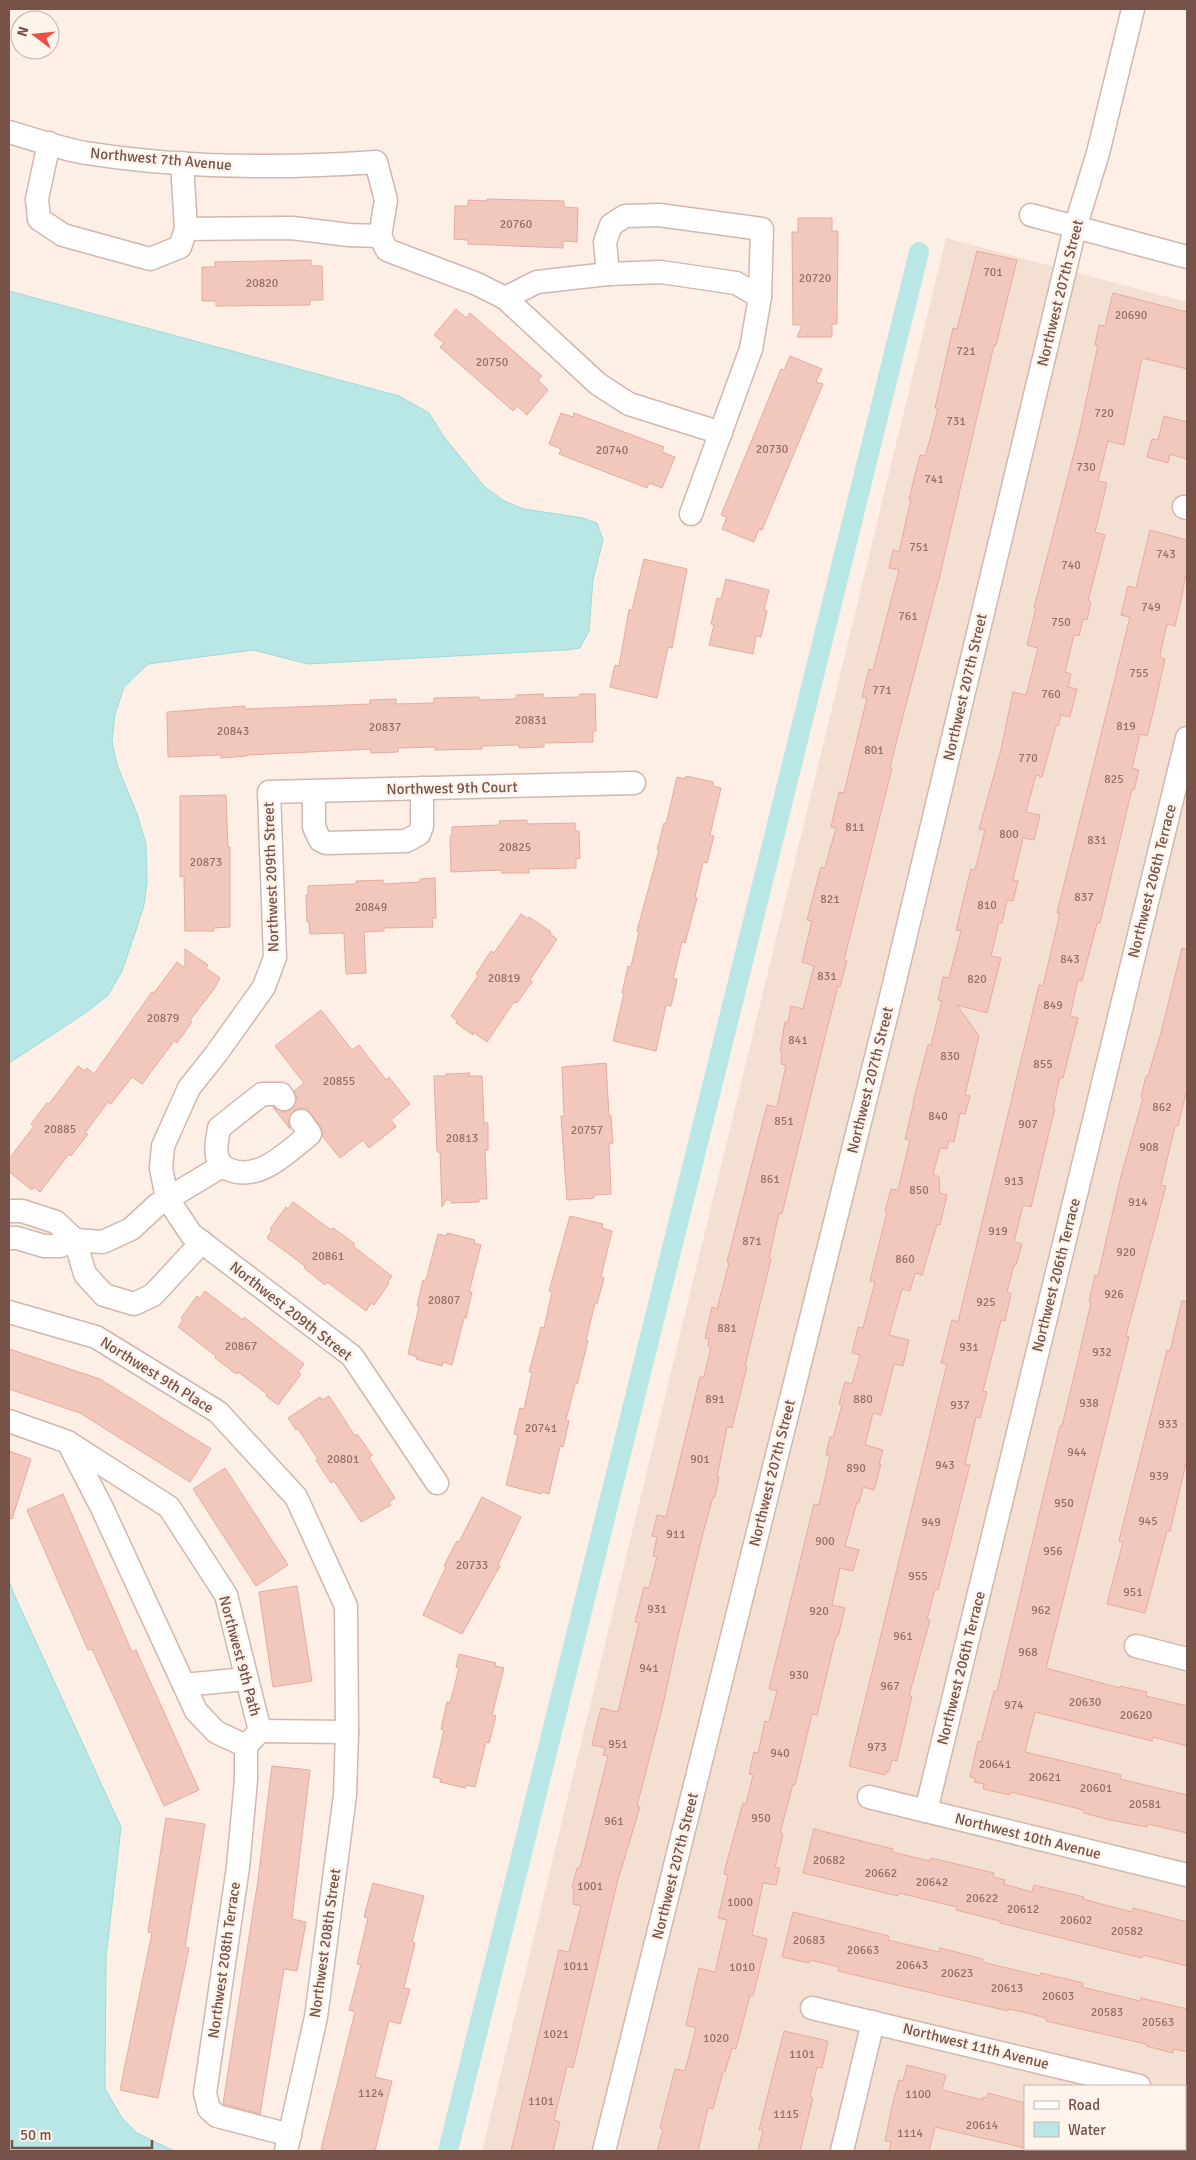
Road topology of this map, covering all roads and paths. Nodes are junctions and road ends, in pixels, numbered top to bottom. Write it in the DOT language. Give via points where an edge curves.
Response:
graph roads {
  1 [pos="1133,9"];
  2 [pos="9,132"];
  3 [pos="49,143"];
  4 [pos="182,164"];
  5 [pos="1031,215"];
  6 [pos="1075,228"];
  7 [pos="186,229"];
  8 [pos="380,236"];
  9 [pos="1187,257"];
  10 [pos="608,274"];
  11 [pos="760,297"];
  12 [pos="505,298"];
  13 [pos="721,432"];
  14 [pos="691,514"];
  15 [pos="1187,738"];
  16 [pos="634,783"];
  17 [pos="422,788"];
  18 [pos="314,791"];
  19 [pos="269,792"];
  20 [pos="284,1098"];
  21 [pos="301,1121"];
  22 [pos="222,1166"];
  23 [pos="167,1198"];
  24 [pos="9,1211"];
  25 [pos="9,1238"];
  26 [pos="75,1240"];
  27 [pos="202,1242"];
  28 [pos="9,1312"];
  29 [pos="9,1421"];
  30 [pos="68,1442"];
  31 [pos="437,1483"];
  32 [pos="1136,1646"];
  33 [pos="1186,1653"];
  34 [pos="246,1679"];
  35 [pos="184,1685"];
  36 [pos="347,1732"];
  37 [pos="253,1738"];
  38 [pos="869,1797"];
  39 [pos="926,1811"];
  40 [pos="1187,1875"];
  41 [pos="812,2008"];
  42 [pos="873,2022"];
  43 [pos="1135,2085"];
  44 [pos="288,2143"];
  45 [pos="604,2151"];
  46 [pos="842,2151"];
  1 -- 6 [label="street, Northwest 207th Street" via="1098,153"];
  2 -- 3 [label="street, Northwest 7th Avenue"];
  3 -- 4 [label="street, Northwest 7th Avenue" via="85,152"];
  3 -- 7 [label="street" via="37,199 39,219 63,234 150,259 180,247"];
  4 -- 7 [label="street"];
  4 -- 8 [label="street, Northwest 7th Avenue" via="321,166 376,162 386,200"];
  5 -- 6 [label="street"];
  6 -- 9 [label="street"];
  6 -- 45 [label="street, Northwest 207th Street" via="890,1001"];
  7 -- 8 [label="street" via="292,228"];
  8 -- 12 [label="street" via="387,250"];
  10 -- 11 [label="street" via="661,272 736,284"];
  10 -- 11 [label="street" via="605,242 612,225 624,216 659,215 762,230"];
  10 -- 12 [label="street" via="537,282"];
  11 -- 13 [label="street" via="751,349"];
  12 -- 13 [label="street" via="598,384 630,404"];
  13 -- 14 [label="street"];
  15 -- 39 [label="street, Northwest 206th Terrace"];
  16 -- 17 [label="street, Northwest 9th Court"];
  17 -- 18 [label="street, Northwest 9th Court"];
  17 -- 18 [label="street" via="420,834 406,841 326,843 320,840 314,827"];
  18 -- 19 [label="street, Northwest 9th Court"];
  19 -- 23 [label="street, Northwest 209th Street" via="275,957 264,987 189,1088 164,1146 160,1168"];
  20 -- 22 [label="street" via="281,1094 262,1094 220,1128 215,1151"];
  21 -- 22 [label="street" via="310,1134 282,1157 254,1172 238,1173"];
  22 -- 23 [label="street"];
  23 -- 26 [label="street" via="131,1230 103,1242"];
  23 -- 27 [label="street, Northwest 209th Street" via="191,1234"];
  24 -- 26 [label="street" via="22,1211 56,1222"];
  25 -- 26 [label="street" via="49,1246"];
  26 -- 27 [label="street" via="85,1274 104,1294 134,1304 153,1295"];
  27 -- 31 [label="street, Northwest 209th Street" via="352,1356"];
  28 -- 36 [label="street, Northwest 9th Place" via="96,1337 218,1412 296,1497 346,1606"];
  29 -- 30 [label="street, Northwest 9th Path"];
  30 -- 34 [label="street, Northwest 9th Path" via="169,1507 226,1595"];
  30 -- 35 [label="street"];
  32 -- 33 [label="street"];
  34 -- 35 [label="street"];
  34 -- 37 [label="street, Northwest 9th Path"];
  35 -- 37 [label="street" via="196,1711 216,1732"];
  36 -- 37 [label="street"];
  36 -- 44 [label="street, Northwest 208th Street" via="345,1795 317,2008"];
  37 -- 44 [label="street, Northwest 208th Terrace" via="205,2093 209,2109 217,2116"];
  38 -- 39 [label="street, Northwest 10th Avenue"];
  39 -- 40 [label="street, Northwest 10th Avenue"];
  41 -- 42 [label="street, Northwest 11th Avenue"];
  42 -- 43 [label="street, Northwest 11th Avenue"];
  42 -- 46 [label="street"];
}
